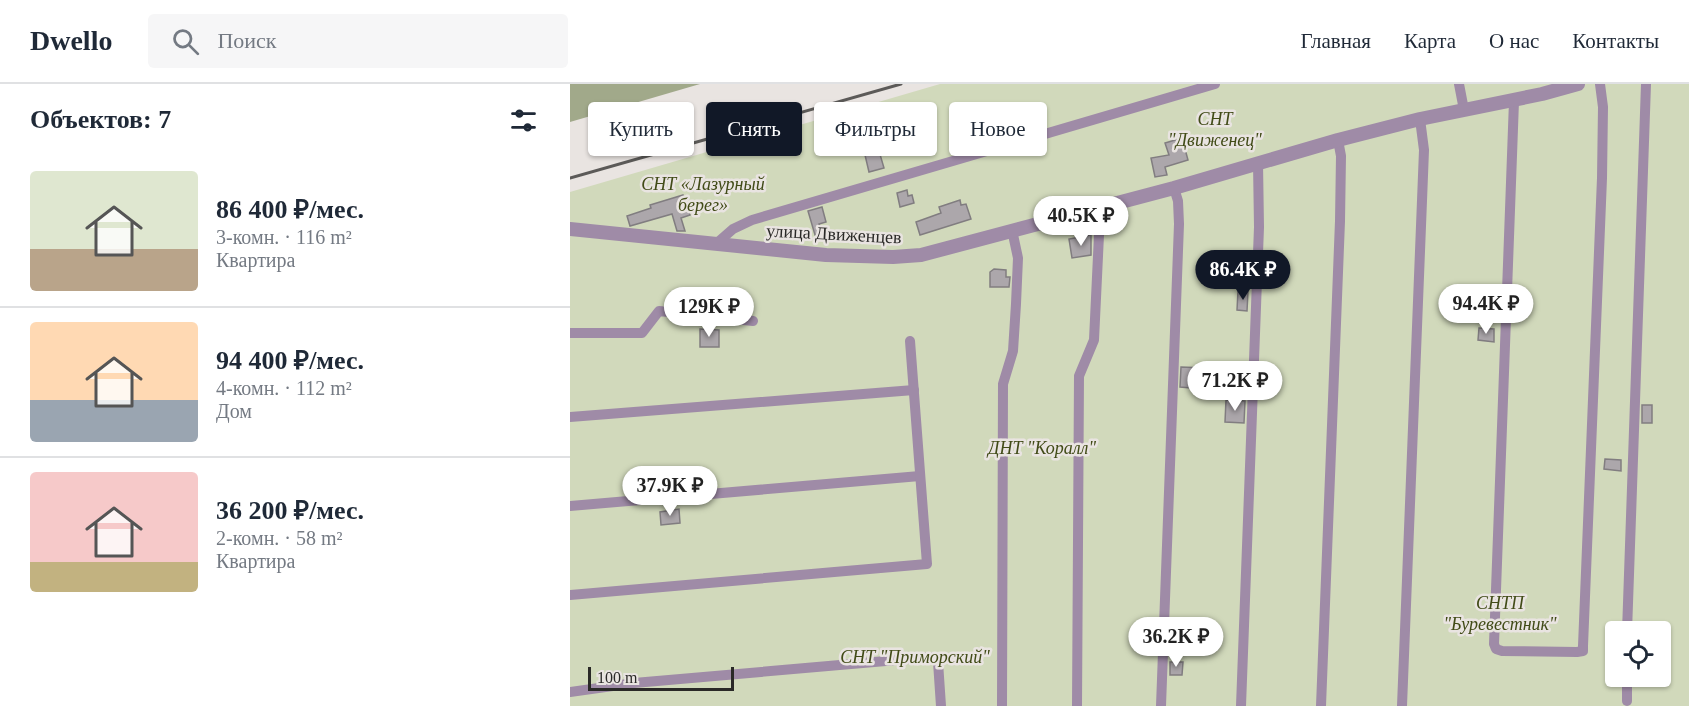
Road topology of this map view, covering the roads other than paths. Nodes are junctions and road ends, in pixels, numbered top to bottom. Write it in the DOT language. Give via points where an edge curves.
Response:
graph roads {
  1 [pos="1215,84"];
  2 [pos="1458,84"];
  3 [pos="1578,84"];
  4 [pos="1600,84"];
  5 [pos="1646,84"];
  6 [pos="1514,101"];
  7 [pos="1464,110"];
  8 [pos="1420,119"];
  9 [pos="1338,140"];
  10 [pos="1258,163"];
  11 [pos="1174,188"];
  12 [pos="1095,207"];
  13 [pos="570,229"];
  14 [pos="1012,230"];
  15 [pos="717,243"];
  16 [pos="753,321"];
  17 [pos="570,333"];
  18 [pos="910,341"];
  19 [pos="914,390"];
  20 [pos="570,417"];
  21 [pos="920,476"];
  22 [pos="570,506"];
  23 [pos="570,595"];
  24 [pos="1627,621"];
  25 [pos="1627,687"];
  26 [pos="570,692"];
  27 [pos="1627,701"];
  28 [pos="941,706"];
  29 [pos="1002,706"];
  30 [pos="1077,706"];
  31 [pos="1161,706"];
  32 [pos="1241,706"];
  33 [pos="1321,706"];
  34 [pos="1402,706"];
  1 -- 15 [label="street" via="752,220"];
  2 -- 7 [label="street"];
  3 -- 6 [label="street, улица Движенцев"];
  4 -- 6 [label="street" via="1602,178 1584,646 1583,651 1577,652 1502,651 1494,644"];
  5 -- 24 [label="street"];
  6 -- 7 [label="street, улица Движенцев"];
  7 -- 8 [label="street, улица Движенцев"];
  8 -- 9 [label="street, улица Движенцев"];
  8 -- 34 [label="street" via="1424,150"];
  9 -- 10 [label="street, улица Движенцев"];
  9 -- 33 [label="street" via="1341,171"];
  10 -- 11 [label="street, улица Движенцев"];
  10 -- 32 [label="street" via="1259,227"];
  11 -- 12 [label="street, улица Движенцев"];
  11 -- 31 [label="street" via="1179,224"];
  12 -- 14 [label="street, улица Движенцев"];
  12 -- 30 [label="street" via="1099,235 1096,316 1093,345 1079,376"];
  13 -- 15 [label="street, улица Движенцев"];
  14 -- 15 [label="street, улица Движенцев" via="903,257 826,255"];
  14 -- 29 [label="street" via="1018,258 1014,345 1003,384"];
  16 -- 17 [label="street" via="659,311 642,333"];
  18 -- 19 [label="street"];
  19 -- 20 [label="street"];
  19 -- 21 [label="street"];
  21 -- 22 [label="street"];
  21 -- 23 [label="street" via="927,564"];
  25 -- 27 [label="street"];
  26 -- 28 [label="street" via="932,657 938,662"];
}
